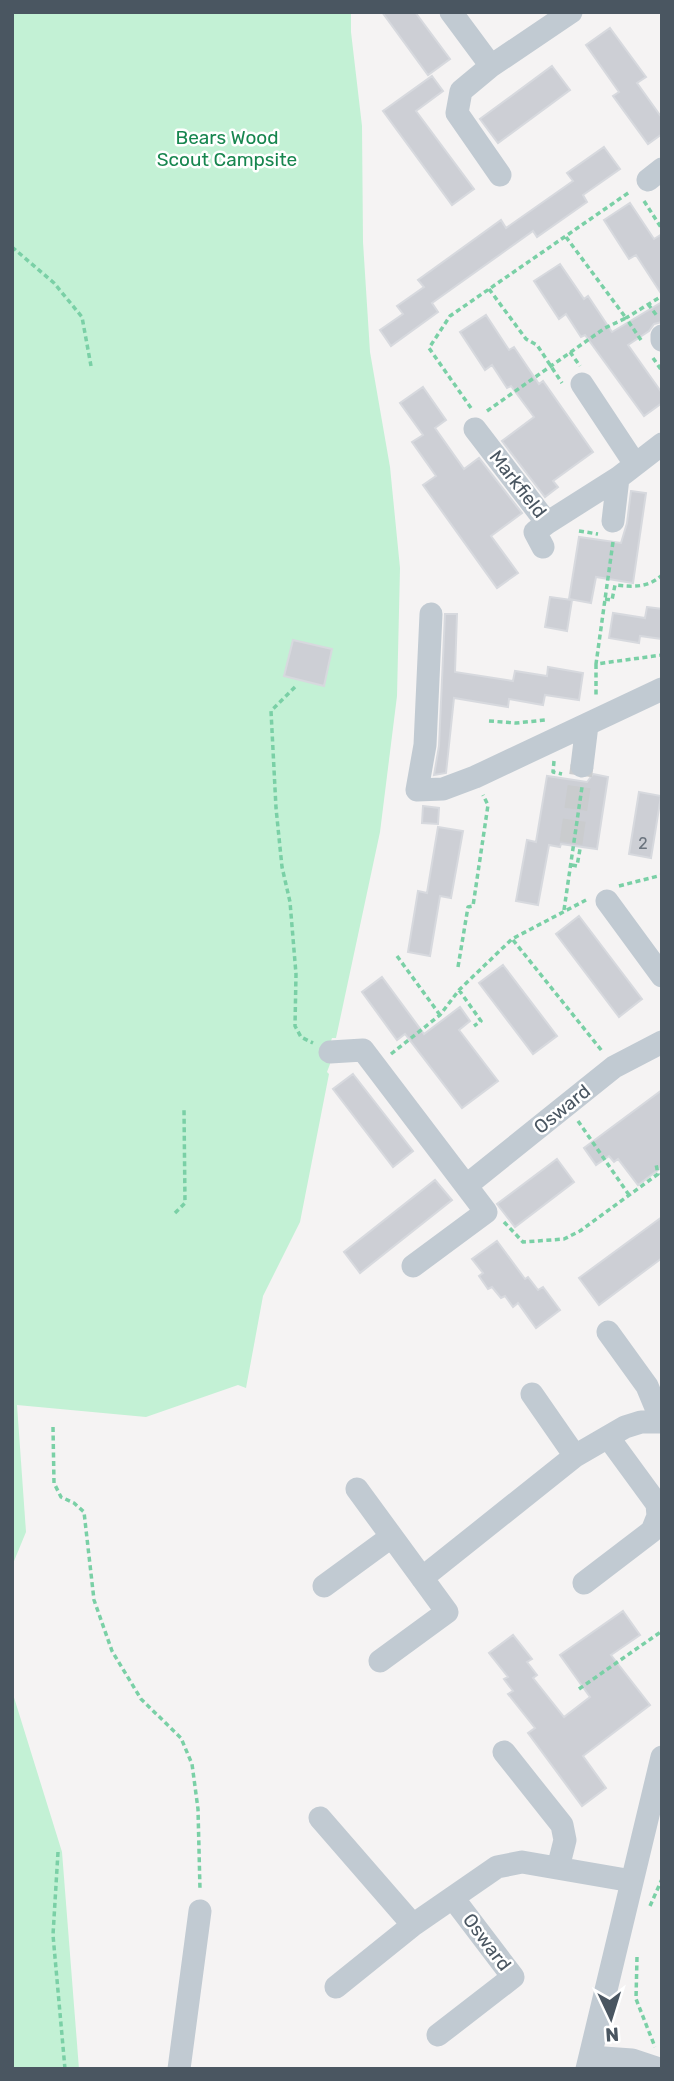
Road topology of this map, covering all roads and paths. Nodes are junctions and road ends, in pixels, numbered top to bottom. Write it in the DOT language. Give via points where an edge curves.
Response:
graph roads {
  1 [pos="451,12"];
  2 [pos="571,12"];
  3 [pos="491,66"];
  4 [pos="500,175"];
  5 [pos="648,179"];
  6 [pos="662,229"];
  7 [pos="565,237"];
  8 [pos="12,247"];
  9 [pos="489,289"];
  10 [pos="648,304"];
  11 [pos="662,324"];
  12 [pos="550,365"];
  13 [pos="90,366"];
  14 [pos="573,385"];
  15 [pos="474,425"];
  16 [pos="662,444"];
  17 [pos="627,471"];
  18 [pos="547,523"];
  19 [pos="579,531"];
  20 [pos="610,531"];
  21 [pos="543,547"];
  22 [pos="662,575"];
  23 [pos="605,599"];
  24 [pos="431,614"];
  25 [pos="662,655"];
  26 [pos="596,664"];
  27 [pos="295,687"];
  28 [pos="662,689"];
  29 [pos="591,722"];
  30 [pos="556,739"];
  31 [pos="576,772"];
  32 [pos="475,777"];
  33 [pos="580,849"];
  34 [pos="571,864"];
  35 [pos="662,875"];
  36 [pos="605,896"];
  37 [pos="564,910"];
  38 [pos="512,939"];
  39 [pos="397,956"];
  40 [pos="458,967"];
  41 [pos="662,976"];
  42 [pos="459,990"];
  43 [pos="440,1015"];
  44 [pos="474,1026"];
  45 [pos="662,1042"];
  46 [pos="330,1052"];
  47 [pos="376,1067"];
  48 [pos="614,1067"];
  49 [pos="567,1105"];
  50 [pos="184,1109"];
  51 [pos="656,1164"];
  52 [pos="467,1185"];
  53 [pos="629,1196"];
  54 [pos="486,1212"];
  55 [pos="175,1213"];
  56 [pos="412,1266"];
  57 [pos="608,1332"];
  58 [pos="531,1394"];
  59 [pos="662,1422"];
  60 [pos="53,1427"];
  61 [pos="608,1437"];
  62 [pos="575,1456"];
  63 [pos="357,1489"];
  64 [pos="391,1537"];
  65 [pos="422,1578"];
  66 [pos="584,1583"];
  67 [pos="324,1586"];
  68 [pos="662,1631"];
  69 [pos="380,1661"];
  70 [pos="579,1689"];
  71 [pos="504,1752"];
  72 [pos="662,1757"];
  73 [pos="657,1806"];
  74 [pos="320,1818"];
  75 [pos="58,1852"];
  76 [pos="558,1868"];
  77 [pos="662,1879"];
  78 [pos="632,1881"];
  79 [pos="453,1898"];
  80 [pos="650,1906"];
  81 [pos="200,1911"];
  82 [pos="412,1925"];
  83 [pos="637,1956"];
  84 [pos="337,1987"];
  85 [pos="438,2035"];
  86 [pos="588,2063"];
  87 [pos="656,2068"];
  88 [pos="65,2069"];
  89 [pos="179,2069"];
  1 -- 3 [label="street"];
  2 -- 3 [label="street"];
  3 -- 4 [label="street" via="461,92 457,113"];
  5 -- 6 [label="path"];
  5 -- 7 [label="path"];
  7 -- 9 [label="path"];
  7 -- 12 [label="path" via="626,318"];
  8 -- 13 [label="path" via="54,283 82,317"];
  9 -- 12 [label="path"];
  9 -- 15 [label="path" via="450,316 429,348 471,409"];
  10 -- 11 [label="path"];
  12 -- 14 [label="path"];
  12 -- 15 [label="path"];
  14 -- 17 [label="street"];
  15 -- 18 [label="street, Markfield"];
  16 -- 17 [label="street, Markfield"];
  17 -- 18 [label="street, Markfield"];
  17 -- 20 [label="street"];
  18 -- 21 [label="street" via="535,532"];
  19 -- 20 [label="path"];
  20 -- 23 [label="path"];
  22 -- 23 [label="path" via="640,586 615,585 612,600"];
  23 -- 26 [label="path"];
  24 -- 32 [label="street" via="425,745 417,790 443,789"];
  25 -- 26 [label="path"];
  26 -- 29 [label="path"];
  27 -- 46 [label="path" via="271,711 276,808 295,962 295,1026 301,1037"];
  28 -- 29 [label="street"];
  29 -- 30 [label="street"];
  29 -- 31 [label="street"];
  30 -- 31 [label="path" via="553,772"];
  30 -- 32 [label="street"];
  31 -- 34 [label="path"];
  32 -- 40 [label="path" via="488,805 473,906 468,907"];
  33 -- 34 [label="path" via="577,866"];
  34 -- 37 [label="path"];
  35 -- 36 [label="path"];
  36 -- 37 [label="path"];
  36 -- 41 [label="street"];
  37 -- 38 [label="path"];
  38 -- 42 [label="path"];
  38 -- 48 [label="path"];
  39 -- 43 [label="path"];
  42 -- 43 [label="path"];
  42 -- 44 [label="path" via="481,1021"];
  43 -- 47 [label="path"];
  45 -- 48 [label="street, Osward"];
  46 -- 47 [label="street" via="363,1050"];
  47 -- 52 [label="street"];
  48 -- 49 [label="street, Osward"];
  49 -- 52 [label="street, Osward"];
  49 -- 53 [label="path"];
  50 -- 55 [label="path" via="184,1203"];
  51 -- 53 [label="path" via="658,1174"];
  52 -- 54 [label="street"];
  53 -- 54 [label="path" via="572,1235 545,1242 523,1242 497,1213"];
  54 -- 56 [label="street"];
  57 -- 59 [label="street" via="647,1385"];
  58 -- 62 [label="street"];
  59 -- 61 [label="street" via="640,1422"];
  60 -- 81 [label="path" via="54,1483 61,1497 84,1512 94,1601 112,1651 141,1699 181,1738 192,1764 198,1809"];
  61 -- 62 [label="street"];
  61 -- 66 [label="street" via="657,1504 658,1516 652,1531"];
  62 -- 65 [label="street"];
  63 -- 64 [label="street"];
  64 -- 65 [label="street"];
  64 -- 67 [label="street"];
  65 -- 69 [label="street" via="447,1612"];
  68 -- 70 [label="path"];
  71 -- 76 [label="street" via="562,1825 565,1840"];
  72 -- 73 [label="street"];
  73 -- 78 [label="street"];
  74 -- 82 [label="street"];
  75 -- 88 [label="path" via="53,1935"];
  76 -- 78 [label="street, Osward"];
  76 -- 79 [label="street, Osward" via="522,1861 497,1867"];
  77 -- 80 [label="path"];
  78 -- 86 [label="street"];
  79 -- 82 [label="street, Osward"];
  79 -- 85 [label="street, Osward" via="513,1977"];
  81 -- 89 [label="street"];
  82 -- 84 [label="street, Osward"];
  83 -- 87 [label="path" via="636,1999 655,2045"];
  86 -- 87 [label="street" via="632,2060"];
}
